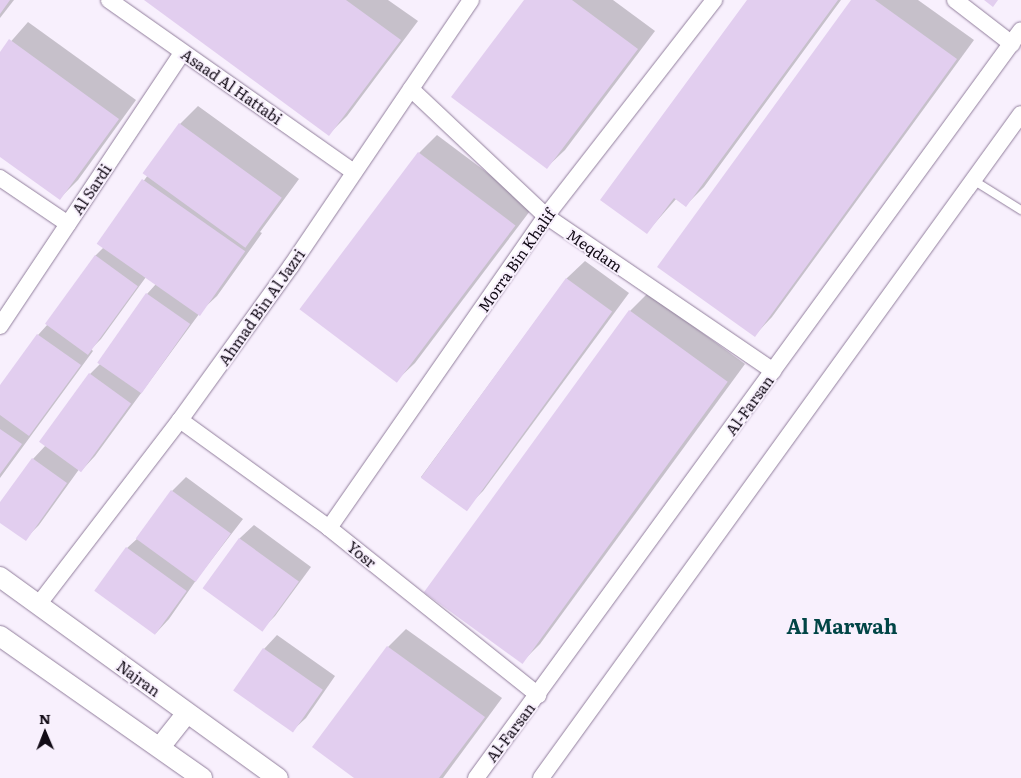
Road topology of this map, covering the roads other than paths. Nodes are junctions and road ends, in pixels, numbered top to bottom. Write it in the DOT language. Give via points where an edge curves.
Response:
graph roads {
  1 [pos="109,0"];
  2 [pos="471,0"];
  3 [pos="714,0"];
  4 [pos="955,0"];
  5 [pos="1021,30"];
  6 [pos="1012,44"];
  7 [pos="183,52"];
  8 [pos="411,89"];
  9 [pos="1021,114"];
  10 [pos="354,172"];
  11 [pos="0,178"];
  12 [pos="974,180"];
  13 [pos="1021,210"];
  14 [pos="546,216"];
  15 [pos="68,224"];
  16 [pos="0,326"];
  17 [pos="773,372"];
  18 [pos="180,420"];
  19 [pos="328,528"];
  20 [pos="0,577"];
  21 [pos="38,605"];
  22 [pos="0,636"];
  23 [pos="538,695"];
  24 [pos="187,713"];
  25 [pos="160,747"];
  26 [pos="202,778"];
  27 [pos="278,778"];
  28 [pos="476,778"];
  29 [pos="541,778"];
  1 -- 7 [label="street, Asaad Al Hattabi"];
  2 -- 8 [label="street, Ahmad Bin Al Jazri"];
  3 -- 14 [label="street, Morra Bin Khalif"];
  4 -- 6 [label="street"];
  5 -- 6 [label="street, Al-Farsan"];
  6 -- 17 [label="street, Al-Farsan"];
  7 -- 10 [label="street, Asaad Al Hattabi"];
  7 -- 15 [label="street, Al Sardi"];
  8 -- 10 [label="street, Ahmad Bin Al Jazri"];
  8 -- 14 [label="street, Meqdam"];
  9 -- 12 [label="street"];
  10 -- 18 [label="street, Ahmad Bin Al Jazri"];
  11 -- 15 [label="street"];
  12 -- 13 [label="lane"];
  12 -- 29 [label="street"];
  14 -- 17 [label="street, Meqdam"];
  14 -- 19 [label="street, Morra Bin Khalif"];
  15 -- 16 [label="street, Al Sardi"];
  17 -- 23 [label="street, Al-Farsan"];
  18 -- 19 [label="street, Yosr"];
  18 -- 21 [label="street, Ahmad Bin Al Jazri"];
  19 -- 23 [label="street, Yosr"];
  20 -- 21 [label="street, Najran"];
  21 -- 24 [label="street, Najran"];
  22 -- 25 [label="street"];
  23 -- 28 [label="street, Al-Farsan"];
  24 -- 25 [label="street"];
  24 -- 27 [label="street, Najran"];
  25 -- 26 [label="street"];
}
